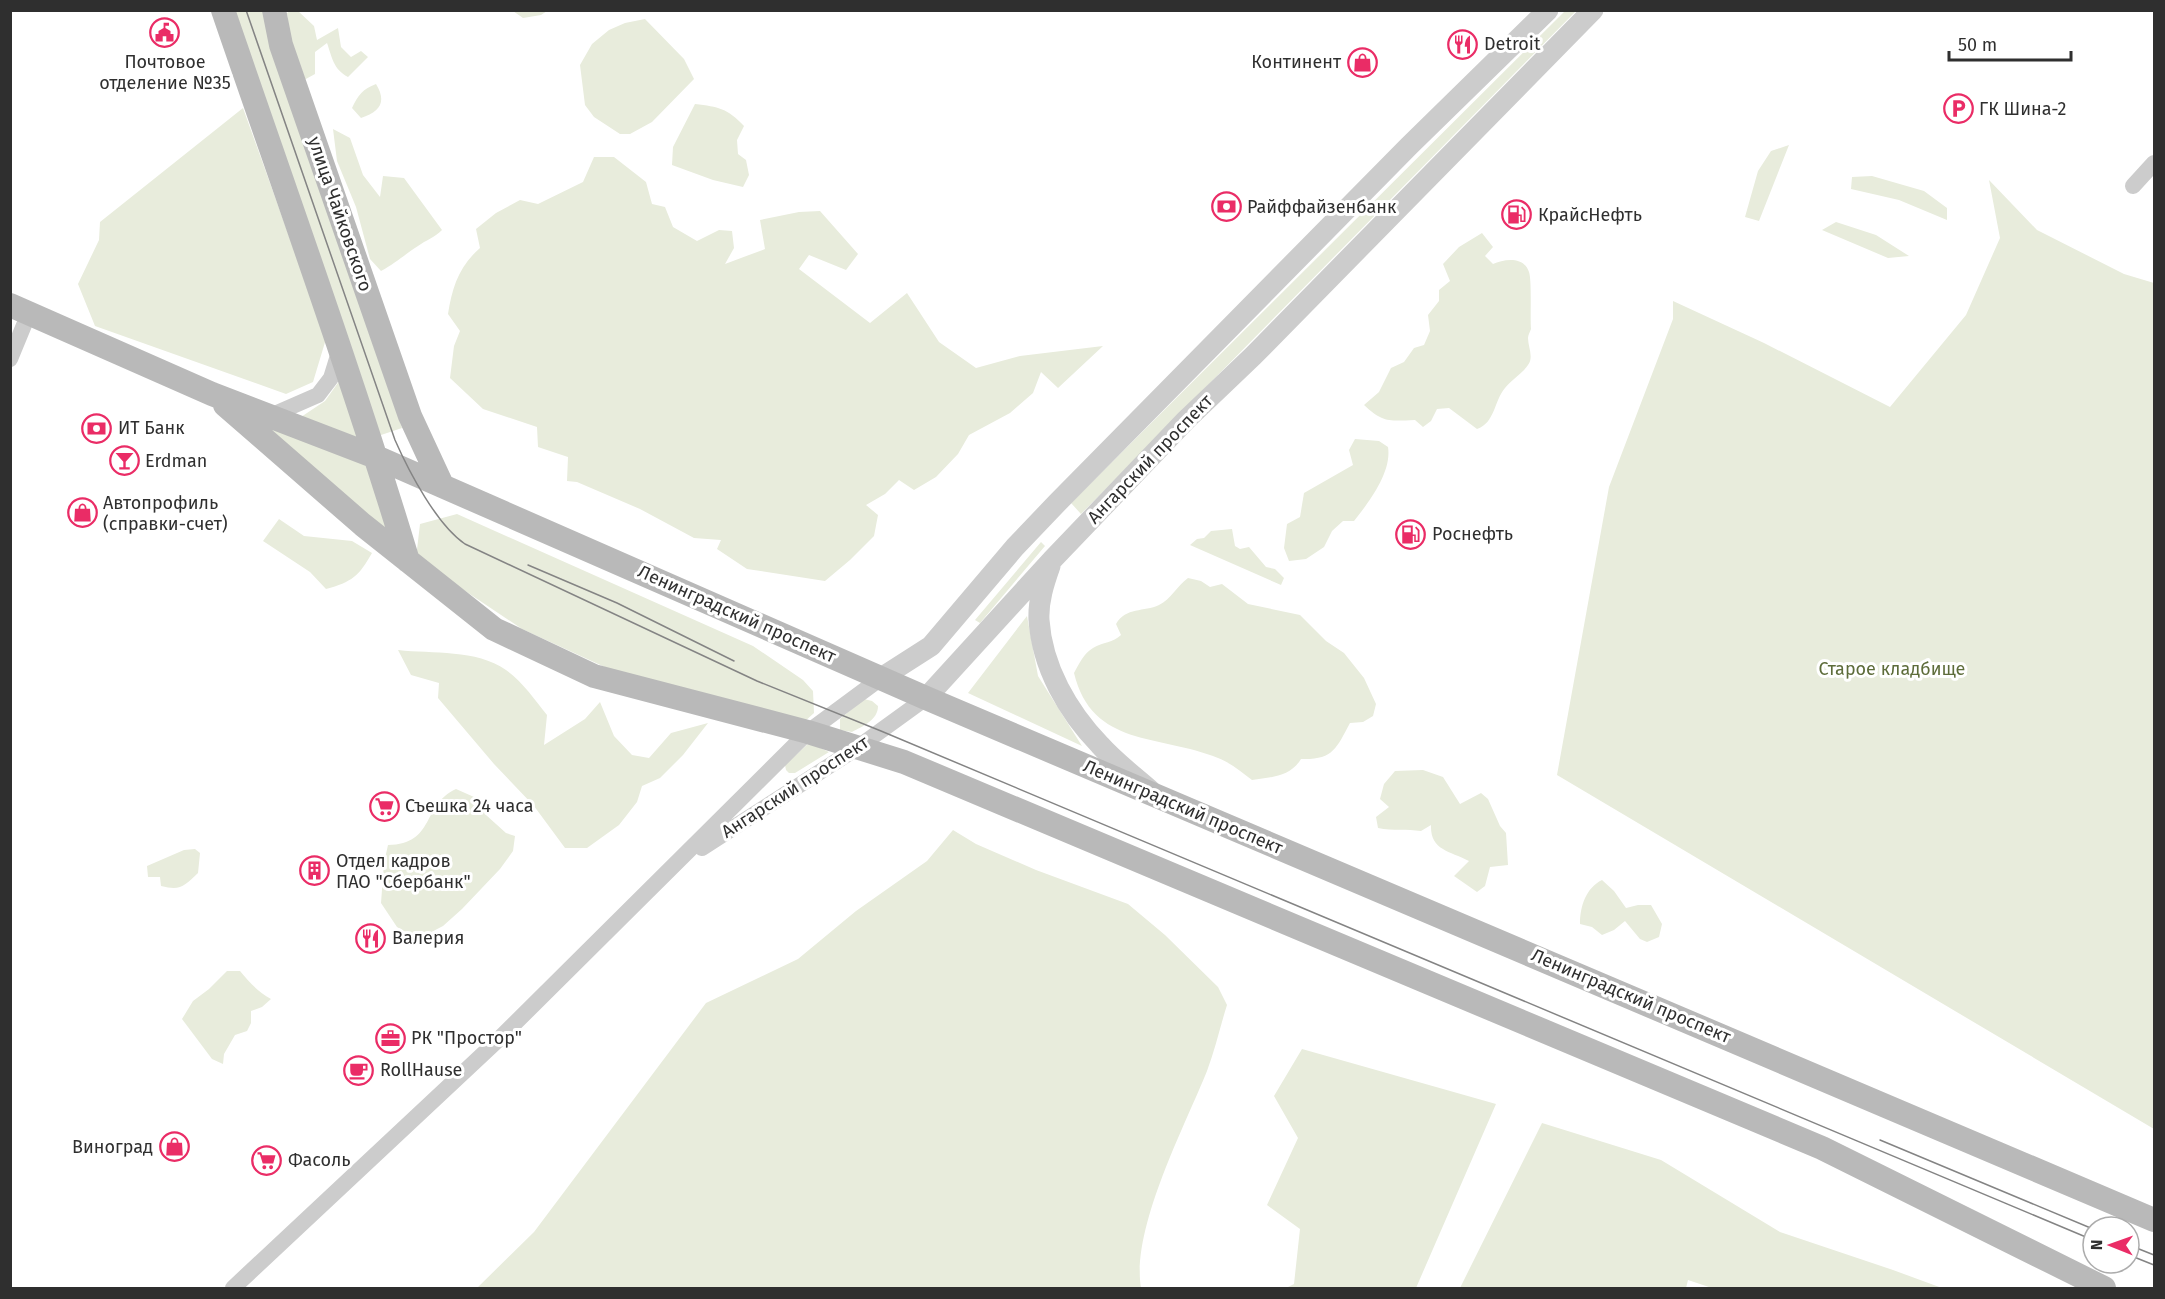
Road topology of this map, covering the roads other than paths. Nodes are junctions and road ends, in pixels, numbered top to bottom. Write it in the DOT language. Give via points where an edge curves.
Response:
graph roads {
  1 [pos="223,10"];
  2 [pos="274,10"];
  3 [pos="1548,10"];
  4 [pos="1593,10"];
  5 [pos="2154,163"];
  6 [pos="2133,186"];
  7 [pos="20,309"];
  8 [pos="340,348"];
  9 [pos="10,359"];
  10 [pos="212,394"];
  11 [pos="270,416"];
  12 [pos="376,457"];
  13 [pos="442,485"];
  14 [pos="1057,503"];
  15 [pos="1081,530"];
  16 [pos="1052,560"];
  17 [pos="408,561"];
  18 [pos="881,678"];
  19 [pos="926,698"];
  20 [pos="808,732"];
  21 [pos="856,748"];
  22 [pos="1156,795"];
  23 [pos="674,866"];
  24 [pos="2154,1220"];
  25 [pos="234,1288"];
  26 [pos="2104,1288"];
  1 -- 8 [label="main road"];
  2 -- 13 [label="main road, улица Чайковского" via="281,45 410,416"];
  3 -- 14 [label="street, Ангарский проспект"];
  4 -- 15 [label="street, Ангарский проспект"];
  5 -- 6 [label="street"];
  7 -- 9 [label="street"];
  7 -- 10 [label="main road, Ленинградский проспект"];
  8 -- 11 [label="street" via="331,378 318,395"];
  8 -- 12 [label="main road"];
  10 -- 11 [label="main road, Ленинградский проспект"];
  10 -- 17 [label="main road, Ленинградский проспект"];
  11 -- 12 [label="main road, Ленинградский проспект"];
  12 -- 13 [label="main road, Ленинградский проспект"];
  12 -- 17 [label="main road"];
  13 -- 18 [label="main road, Ленинградский проспект"];
  14 -- 15 [label="street"];
  14 -- 18 [label="street, Ангарский проспект" via="931,646"];
  15 -- 16 [label="street, Ангарский проспект"];
  16 -- 19 [label="street, Ангарский проспект"];
  16 -- 22 [label="street" via="1043,584 1039,619 1057,683 1076,718 1101,747"];
  17 -- 20 [label="main road, Ленинградский проспект" via="494,629 594,676"];
  18 -- 19 [label="main road, Ленинградский проспект"];
  18 -- 20 [label="street, Ангарский проспект"];
  19 -- 21 [label="street, Ангарский проспект"];
  19 -- 22 [label="main road, Ленинградский проспект"];
  20 -- 21 [label="main road, Ленинградский проспект"];
  20 -- 23 [label="street, Ангарский проспект"];
  21 -- 23 [label="street, Ангарский проспект"];
  21 -- 26 [label="main road, Ленинградский проспект" via="904,762 1822,1148"];
  22 -- 24 [label="main road, Ленинградский проспект"];
  23 -- 25 [label="street, Ангарский проспект" via="490,1048"];
}
